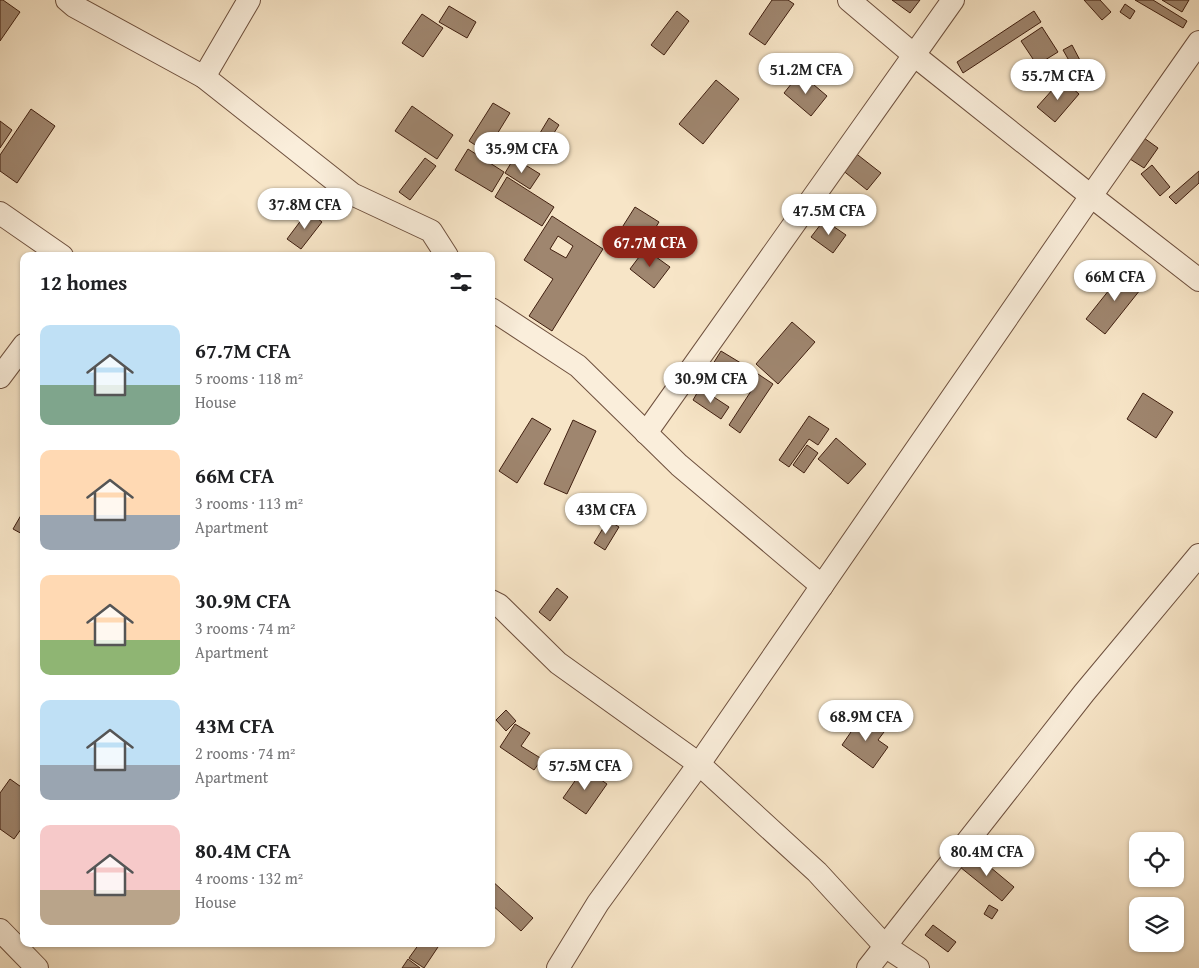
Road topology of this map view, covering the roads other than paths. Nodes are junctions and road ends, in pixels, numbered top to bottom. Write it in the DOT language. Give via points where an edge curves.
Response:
graph roads {
  1 [pos="67,0"];
  2 [pos="249,0"];
  3 [pos="849,0"];
  4 [pos="953,0"];
  5 [pos="1199,42"];
  6 [pos="914,55"];
  7 [pos="204,77"];
  8 [pos="1091,196"];
  9 [pos="0,213"];
  10 [pos="55,252"];
  11 [pos="444,252"];
  12 [pos="1199,280"];
  13 [pos="495,312"];
  14 [pos="20,350"];
  15 [pos="0,377"];
  16 [pos="646,433"];
  17 [pos="1199,555"];
  18 [pos="822,586"];
  19 [pos="495,604"];
  20 [pos="699,764"];
  21 [pos="0,930"];
  22 [pos="884,946"];
  23 [pos="37,968"];
  24 [pos="558,968"];
  25 [pos="868,968"];
  26 [pos="918,968"];
  1 -- 7 [label="street"];
  2 -- 7 [label="street"];
  3 -- 6 [label="street"];
  4 -- 6 [label="street"];
  5 -- 8 [label="street"];
  6 -- 8 [label="street"];
  6 -- 16 [label="street"];
  7 -- 11 [label="street" via="352,194 431,231"];
  8 -- 12 [label="street"];
  8 -- 18 [label="street"];
  9 -- 10 [label="street"];
  13 -- 16 [label="street" via="578,366"];
  14 -- 15 [label="street"];
  16 -- 18 [label="street"];
  17 -- 22 [label="street" via="1084,693"];
  18 -- 20 [label="street"];
  19 -- 20 [label="street" via="558,663"];
  20 -- 22 [label="street" via="817,872"];
  20 -- 24 [label="street" via="598,903"];
  21 -- 23 [label="street"];
  22 -- 25 [label="street"];
  22 -- 26 [label="street"];
}
